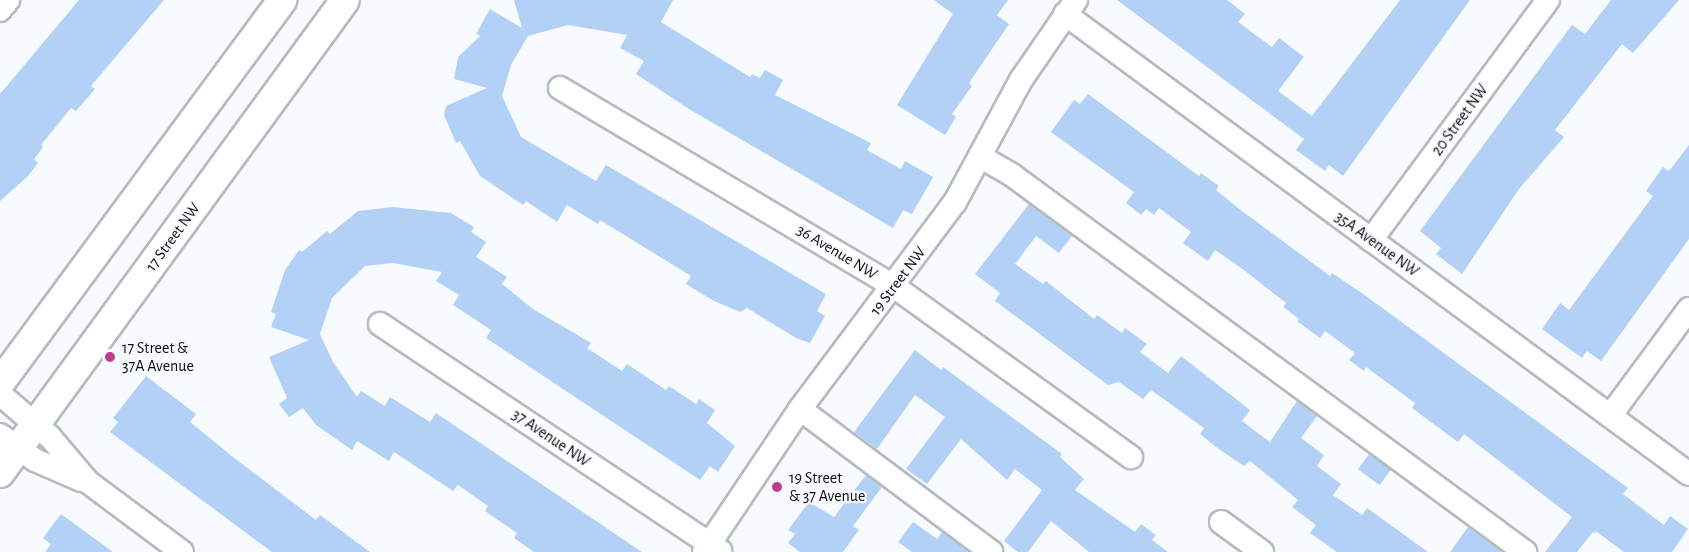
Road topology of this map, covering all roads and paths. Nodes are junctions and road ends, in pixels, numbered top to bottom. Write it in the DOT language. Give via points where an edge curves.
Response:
graph roads {
  1 [pos="8,0"];
  2 [pos="282,0"];
  3 [pos="345,0"];
  4 [pos="1548,0"];
  5 [pos="1071,7"];
  6 [pos="0,10"];
  7 [pos="560,88"];
  8 [pos="981,157"];
  9 [pos="1371,240"];
  10 [pos="895,287"];
  11 [pos="1689,309"];
  12 [pos="380,324"];
  13 [pos="0,383"];
  14 [pos="0,394"];
  15 [pos="800,409"];
  16 [pos="28,416"];
  17 [pos="1610,416"];
  18 [pos="9,442"];
  19 [pos="1131,457"];
  20 [pos="0,473"];
  21 [pos="1689,474"];
  22 [pos="88,482"];
  23 [pos="1221,522"];
  24 [pos="712,549"];
  25 [pos="176,550"];
  26 [pos="991,552"];
  27 [pos="1262,552"];
  28 [pos="1525,552"];
  1 -- 6 [label="street"];
  2 -- 13 [label="main road"];
  3 -- 16 [label="main road, 17 Street NW"];
  4 -- 9 [label="street, 20 Street NW"];
  5 -- 8 [label="street, 19 Street NW" via="1021,80"];
  5 -- 9 [label="street, 35A Avenue NW"];
  7 -- 10 [label="street, 36 Avenue NW"];
  8 -- 10 [label="street, 19 Street NW" via="956,202"];
  8 -- 28 [label="street" via="1022,182"];
  9 -- 17 [label="street, 35A Avenue NW"];
  10 -- 15 [label="street, 19 Street NW"];
  10 -- 19 [label="street, 36 Avenue NW"];
  11 -- 17 [label="street"];
  12 -- 24 [label="street, 37 Avenue NW"];
  14 -- 16 [label="street"];
  15 -- 24 [label="street, 19 Street NW"];
  15 -- 26 [label="street"];
  16 -- 18 [label="main road, 17 Street NW"];
  16 -- 22 [label="street"];
  17 -- 21 [label="street, 35A Avenue NW"];
  18 -- 20 [label="main road, 17 Street NW"];
  18 -- 22 [label="street"];
  22 -- 25 [label="street"];
  23 -- 27 [label="street"];
}
